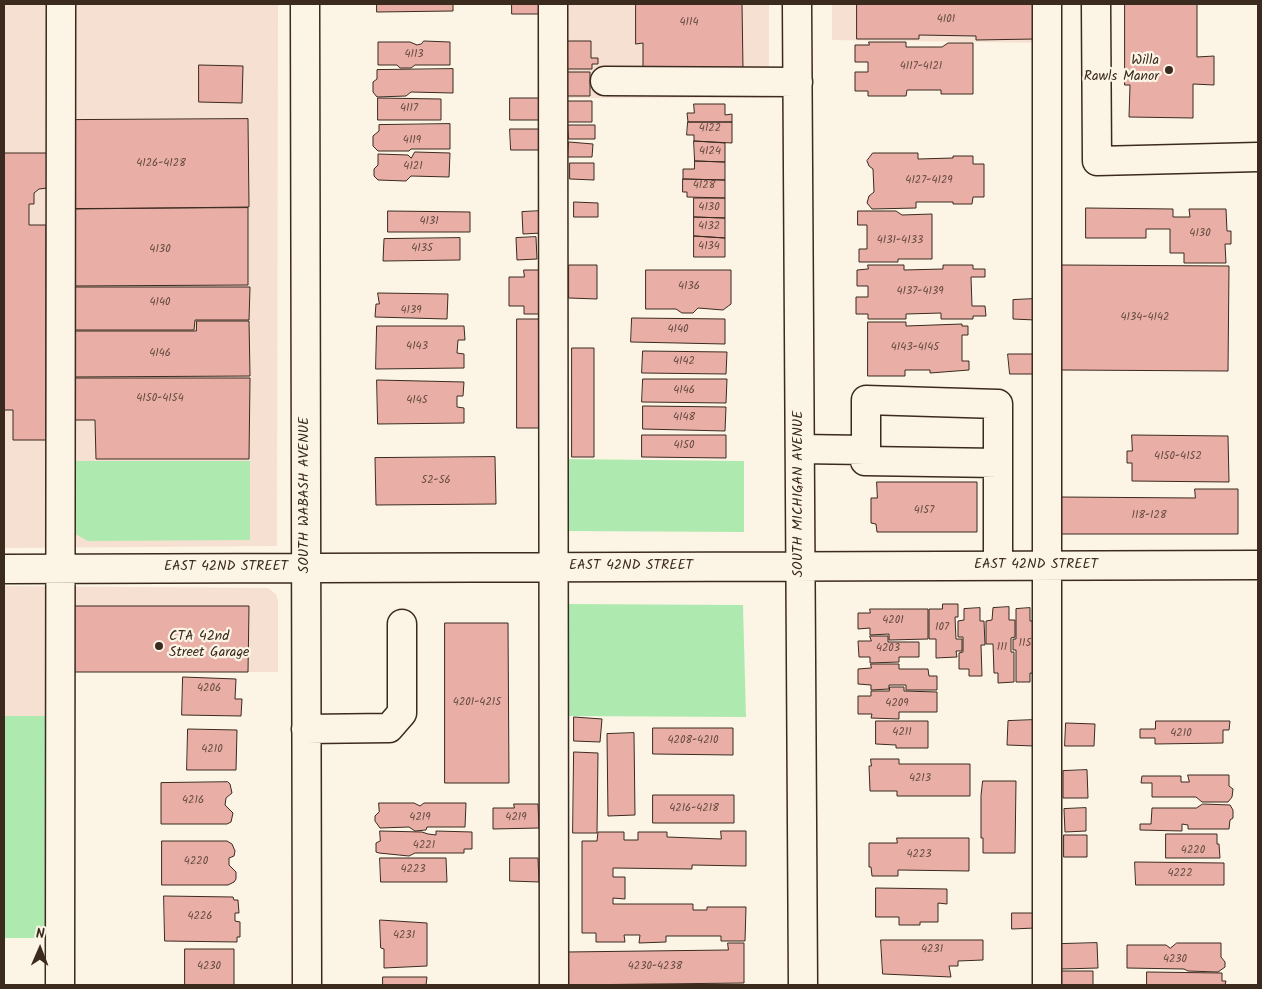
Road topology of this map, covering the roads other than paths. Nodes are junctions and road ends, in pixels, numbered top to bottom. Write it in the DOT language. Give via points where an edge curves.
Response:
graph roads {
  1 [pos="60,4"];
  2 [pos="305,4"];
  3 [pos="553,4"];
  4 [pos="797,4"];
  5 [pos="1047,4"];
  6 [pos="1096,4"];
  7 [pos="605,81"];
  8 [pos="798,82"];
  9 [pos="1258,157"];
  10 [pos="800,449"];
  11 [pos="866,450"];
  12 [pos="998,463"];
  13 [pos="1258,565"];
  14 [pos="998,566"];
  15 [pos="1047,566"];
  16 [pos="554,567"];
  17 [pos="800,567"];
  18 [pos="306,568"];
  19 [pos="4,569"];
  20 [pos="60,569"];
  21 [pos="402,624"];
  22 [pos="306,729"];
  23 [pos="60,985"];
  24 [pos="307,985"];
  25 [pos="554,985"];
  26 [pos="802,985"];
  27 [pos="1047,985"];
  1 -- 20 [label="street"];
  2 -- 18 [label="street, SOUTH WABASH AVENUE"];
  3 -- 16 [label="street"];
  4 -- 8 [label="street, SOUTH MICHIGAN AVENUE"];
  5 -- 15 [label="street"];
  6 -- 9 [label="street" via="1097,161"];
  7 -- 8 [label="street"];
  8 -- 10 [label="street, SOUTH MICHIGAN AVENUE"];
  10 -- 11 [label="street"];
  10 -- 17 [label="street, SOUTH MICHIGAN AVENUE"];
  11 -- 12 [label="street" via="865,461"];
  11 -- 12 [label="street" via="866,400 998,404"];
  12 -- 14 [label="street"];
  13 -- 15 [label="street, EAST 42ND STREET"];
  14 -- 15 [label="street, EAST 42ND STREET"];
  14 -- 17 [label="street, EAST 42ND STREET"];
  15 -- 27 [label="street"];
  16 -- 17 [label="street, EAST 42ND STREET"];
  16 -- 18 [label="street, EAST 42ND STREET"];
  16 -- 25 [label="street"];
  17 -- 26 [label="street, SOUTH MICHIGAN AVENUE"];
  18 -- 20 [label="street, EAST 42ND STREET"];
  18 -- 22 [label="street, SOUTH WABASH AVENUE"];
  19 -- 20 [label="street, EAST 42ND STREET"];
  20 -- 23 [label="street"];
  21 -- 22 [label="street" via="402,713 389,728"];
  22 -- 24 [label="street, SOUTH WABASH AVENUE"];
}
